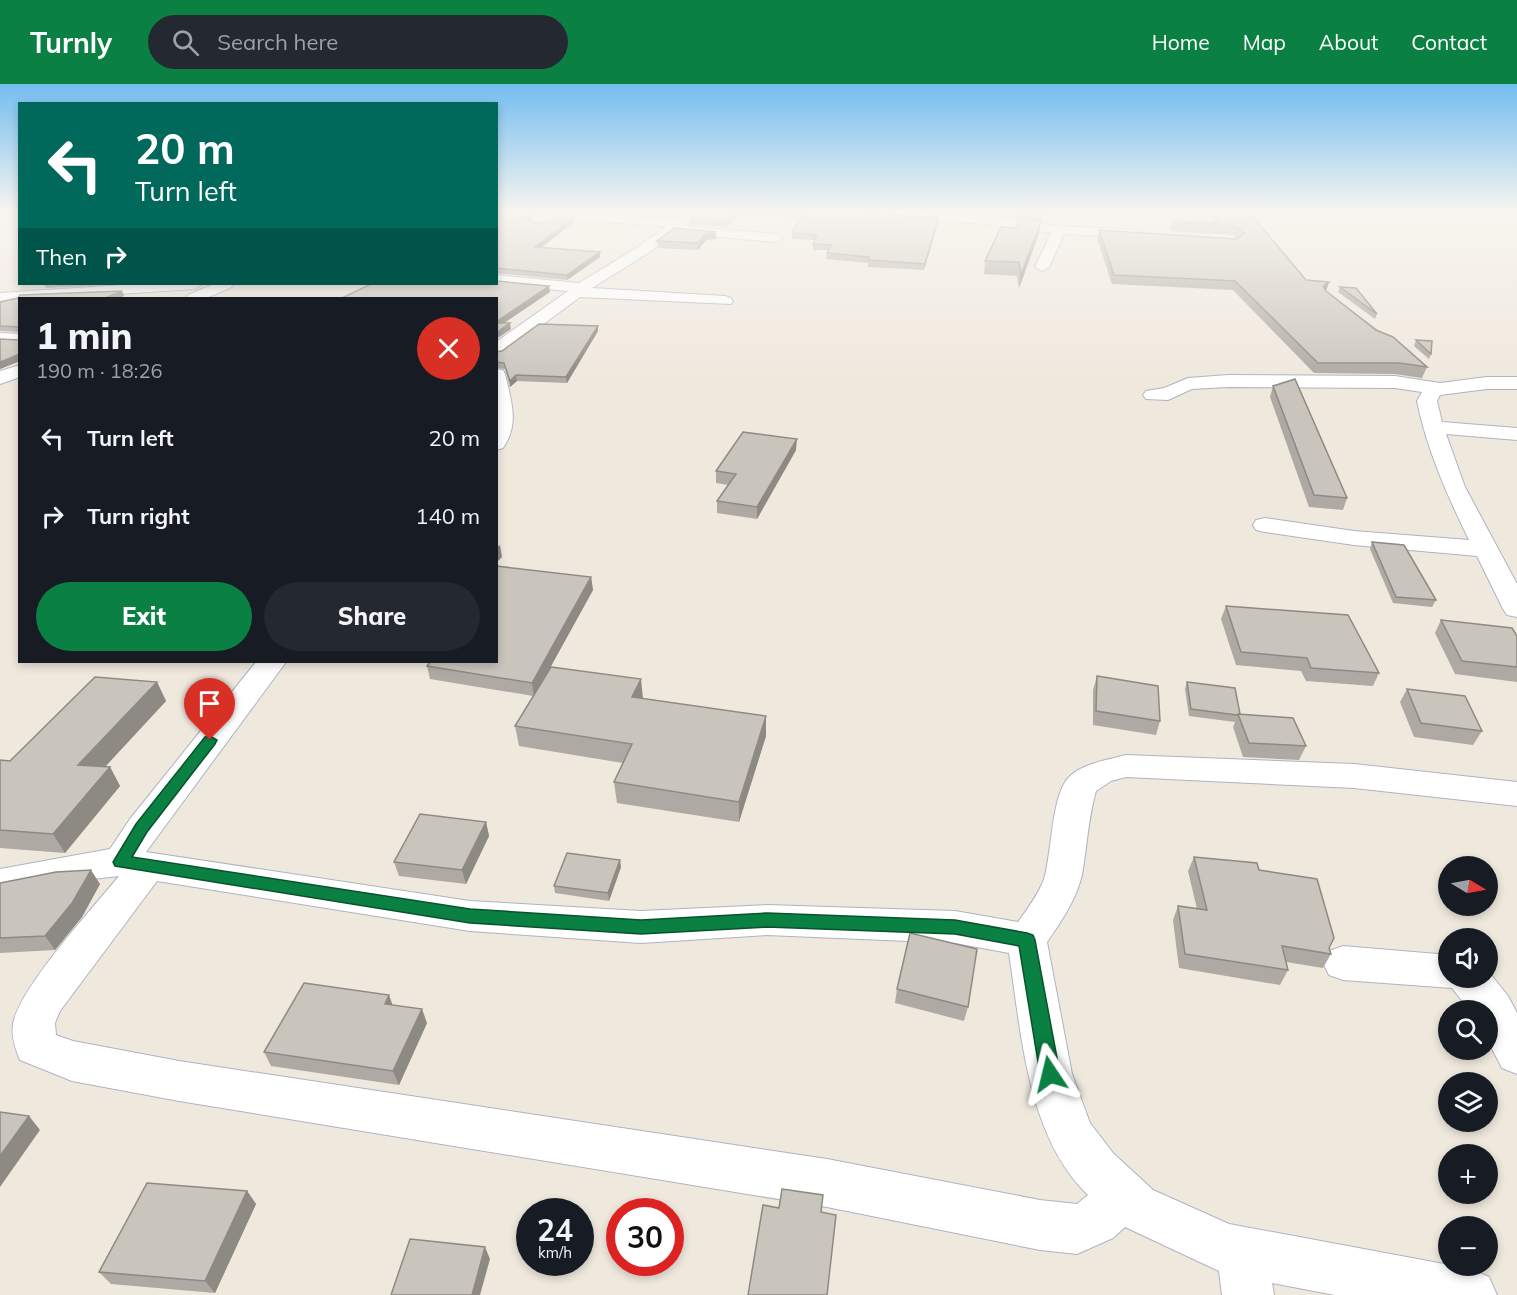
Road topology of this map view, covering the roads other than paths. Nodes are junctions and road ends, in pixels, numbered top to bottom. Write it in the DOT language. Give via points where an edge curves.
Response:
graph roads {
  1 [pos="613,269"];
  2 [pos="498,279"];
  3 [pos="180,285"];
  4 [pos="225,285"];
  5 [pos="579,290"];
  6 [pos="196,297"];
  7 [pos="0,298"];
  8 [pos="725,301"];
  9 [pos="0,338"];
  10 [pos="18,339"];
  11 [pos="498,350"];
  12 [pos="1340,364"];
  13 [pos="1424,368"];
  14 [pos="18,371"];
  15 [pos="0,378"];
  16 [pos="1353,382"];
  17 [pos="1517,383"];
  18 [pos="498,384"];
  19 [pos="1444,388"];
  20 [pos="1153,395"];
  21 [pos="1433,427"];
  22 [pos="1517,434"];
  23 [pos="498,439"];
  24 [pos="1265,525"];
  25 [pos="1486,549"];
  26 [pos="1517,609"];
  27 [pos="270,663"];
  28 [pos="1517,794"];
  29 [pos="134,864"];
  30 [pos="0,883"];
  31 [pos="1027,940"];
  32 [pos="1343,963"];
  33 [pos="1438,971"];
  34 [pos="1477,988"];
  35 [pos="1517,1054"];
  36 [pos="1123,1195"];
  37 [pos="1245,1273"];
  38 [pos="1471,1295"];
  1 -- 5 [label="street"];
  2 -- 5 [label="street"];
  3 -- 7 [label="street"];
  4 -- 6 [label="street"];
  5 -- 8 [label="street"];
  5 -- 11 [label="street"];
  9 -- 10 [label="street"];
  12 -- 16 [label="street"];
  13 -- 19 [label="street"];
  14 -- 15 [label="street"];
  16 -- 19 [label="street"];
  16 -- 20 [label="street" via="1201,382"];
  17 -- 19 [label="street"];
  18 -- 23 [label="street" via="505,420"];
  19 -- 21 [label="street" via="1433,390 1427,401"];
  21 -- 22 [label="street"];
  21 -- 25 [label="street" via="1454,487"];
  24 -- 25 [label="street" via="1354,538"];
  25 -- 26 [label="street"];
  27 -- 29 [label="street" via="142,828"];
  28 -- 31 [label="street" via="1354,776 1126,766 1100,772 1081,785 1063,877 1050,906"];
  29 -- 30 [label="street" via="84,866"];
  29 -- 31 [label="street" via="470,916 641,927 767,920 955,927"];
  29 -- 36 [label="street" via="43,1001 34,1023 35,1046 72,1061 179,1081 827,1183 1040,1225 1077,1229 1096,1221"];
  31 -- 36 [label="street" via="1050,1074 1072,1136 1096,1170"];
  32 -- 33 [label="street"];
  34 -- 35 [label="street"];
  36 -- 37 [label="street" via="1136,1207 1226,1249"];
  37 -- 38 [label="street"];
}
